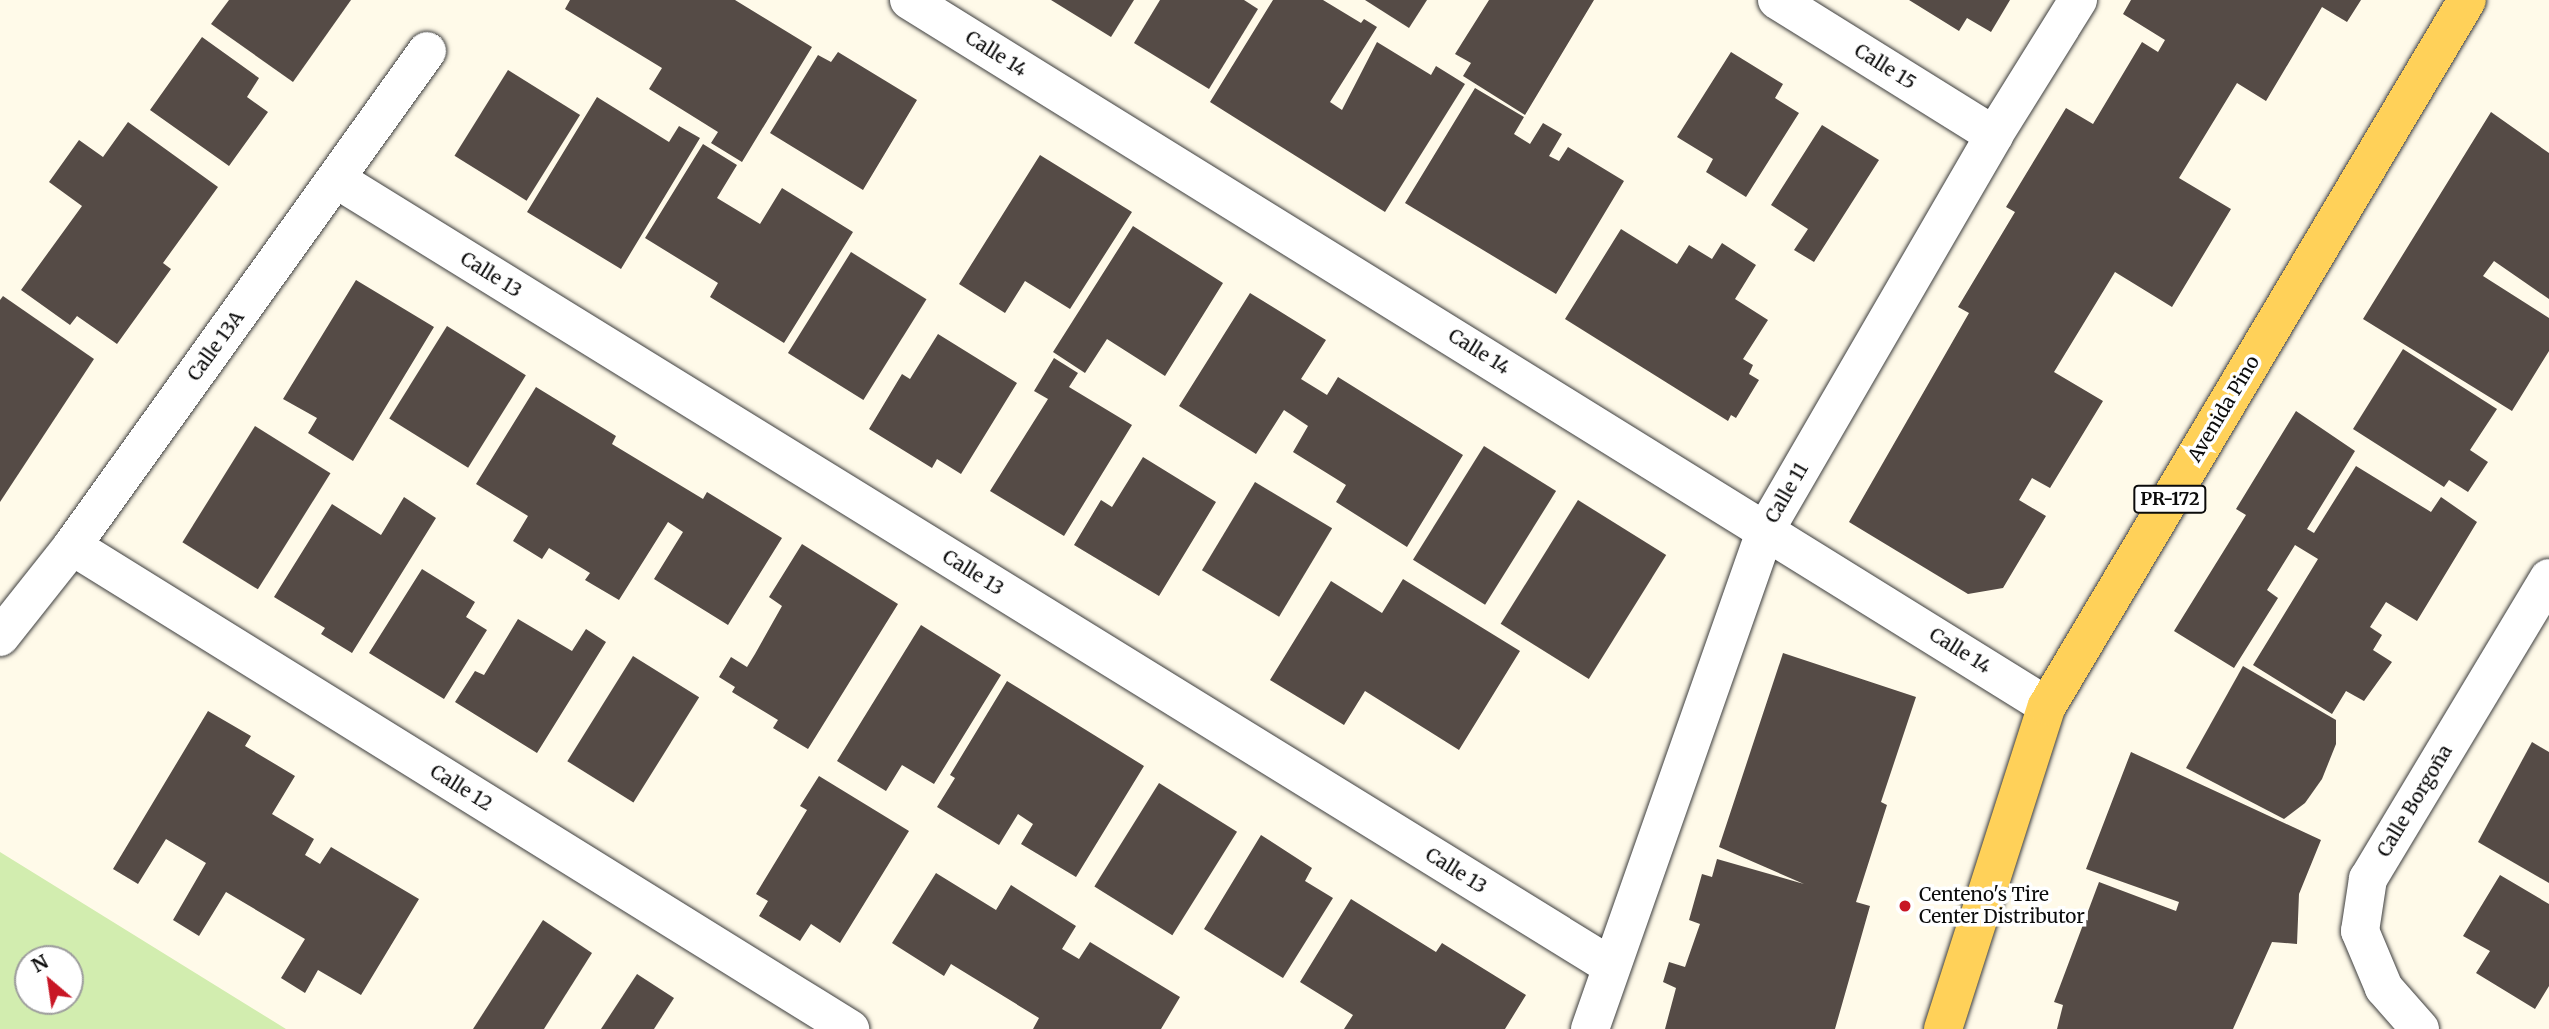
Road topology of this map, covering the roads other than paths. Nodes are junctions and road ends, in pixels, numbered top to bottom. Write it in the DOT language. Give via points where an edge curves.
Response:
graph roads {
  1 [pos="909,0"];
  2 [pos="1777,0"];
  3 [pos="2078,0"];
  4 [pos="2467,0"];
  5 [pos="427,51"];
  6 [pos="1994,135"];
  7 [pos="335,179"];
  8 [pos="1766,529"];
  9 [pos="72,546"];
  10 [pos="2549,578"];
  11 [pos="0,637"];
  12 [pos="2047,706"];
  13 [pos="1611,967"];
  14 [pos="850,1029"];
  15 [pos="1590,1029"];
  16 [pos="1943,1029"];
  17 [pos="2420,1029"];
  1 -- 8 [label="street, Calle 14"];
  2 -- 6 [label="street, Calle 15"];
  3 -- 6 [label="street, Calle 11"];
  4 -- 12 [label="main road, Avenida Pino / PR-172"];
  5 -- 7 [label="street, Calle 13A"];
  6 -- 8 [label="street, Calle 11"];
  7 -- 9 [label="street, Calle 13A"];
  7 -- 13 [label="street, Calle 13"];
  8 -- 12 [label="street, Calle 14"];
  8 -- 13 [label="street, Calle 11"];
  9 -- 11 [label="street, Calle 13A"];
  9 -- 14 [label="street, Calle 12"];
  10 -- 17 [label="street, Calle Borgoña" via="2368,879 2360,931 2385,989"];
  12 -- 16 [label="main road, Avenida Pino / PR-172"];
  13 -- 15 [label="street, Calle 11"];
}
